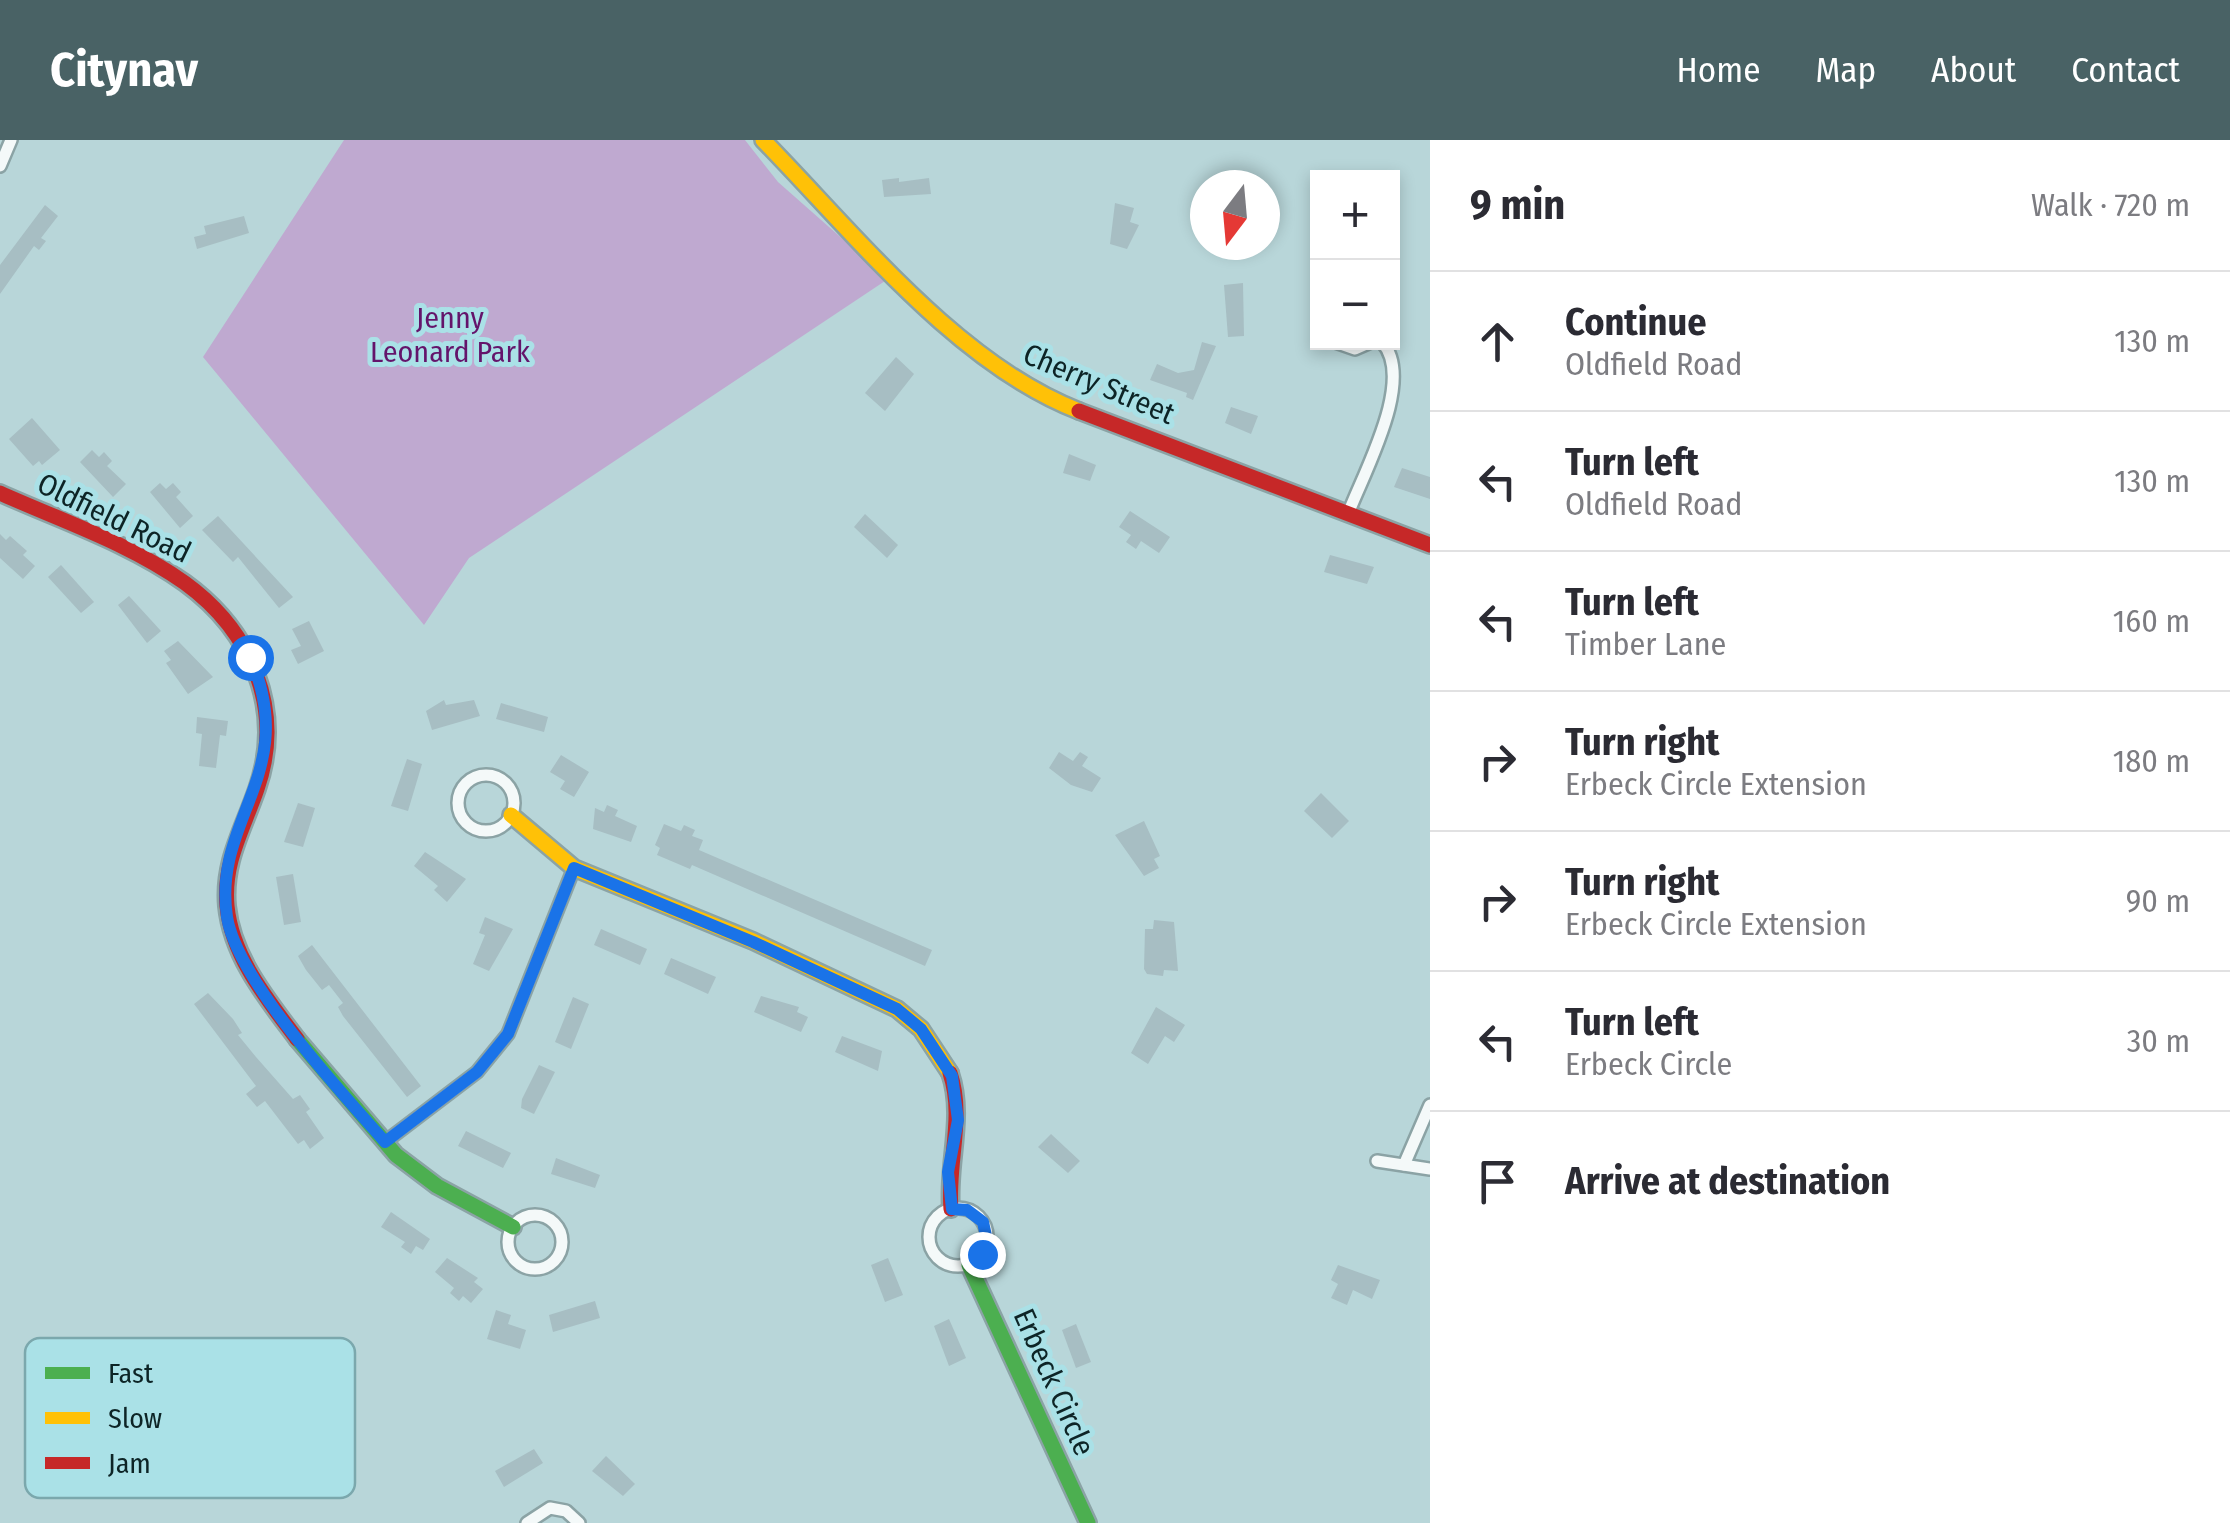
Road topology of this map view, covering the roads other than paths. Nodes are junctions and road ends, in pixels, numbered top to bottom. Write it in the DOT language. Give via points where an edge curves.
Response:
graph roads {
  1 [pos="11,140"];
  2 [pos="763,140"];
  3 [pos="0,166"];
  4 [pos="1388,350"];
  5 [pos="0,492"];
  6 [pos="1348,514"];
  7 [pos="1430,545"];
  8 [pos="511,815"];
  9 [pos="574,868"];
  10 [pos="1430,1105"];
  11 [pos="385,1142"];
  12 [pos="1377,1161"];
  13 [pos="1404,1165"];
  14 [pos="1430,1169"];
  15 [pos="952,1209"];
  16 [pos="512,1227"];
  17 [pos="970,1264"];
  18 [pos="527,1523"];
  19 [pos="579,1523"];
  20 [pos="1088,1523"];
  1 -- 3 [label="street"];
  2 -- 6 [label="street, Cherry Street" via="925,308 1010,377 1064,405"];
  4 -- 6 [label="street" via="1395,385"];
  5 -- 11 [label="street, Oldfield Road" via="172,573 206,599 242,644 264,687 268,745 227,871 227,917 240,954 282,1016"];
  6 -- 7 [label="street, Cherry Street"];
  8 -- 8 [label="street" via="514,797 504,782 478,776 463,786 458,804 472,826 498,828"];
  8 -- 9 [label="street"];
  9 -- 11 [label="street" via="508,1034 477,1072"];
  9 -- 15 [label="street" via="771,950 897,1009 921,1029 952,1076 958,1120 948,1172"];
  10 -- 13 [label="street"];
  11 -- 16 [label="street, Oldfield Road" via="412,1170"];
  12 -- 13 [label="street"];
  13 -- 14 [label="street"];
  15 -- 17 [label="street" via="974,1213 986,1228 984,1251"];
  15 -- 17 [label="street" via="936,1218 930,1244 946,1264"];
  16 -- 16 [label="street" via="508,1244 522,1266 548,1266 560,1253 561,1236 552,1221 526,1216"];
  17 -- 20 [label="street, Erbeck Circle"];
  18 -- 19 [label="street" via="550,1508"];
}
